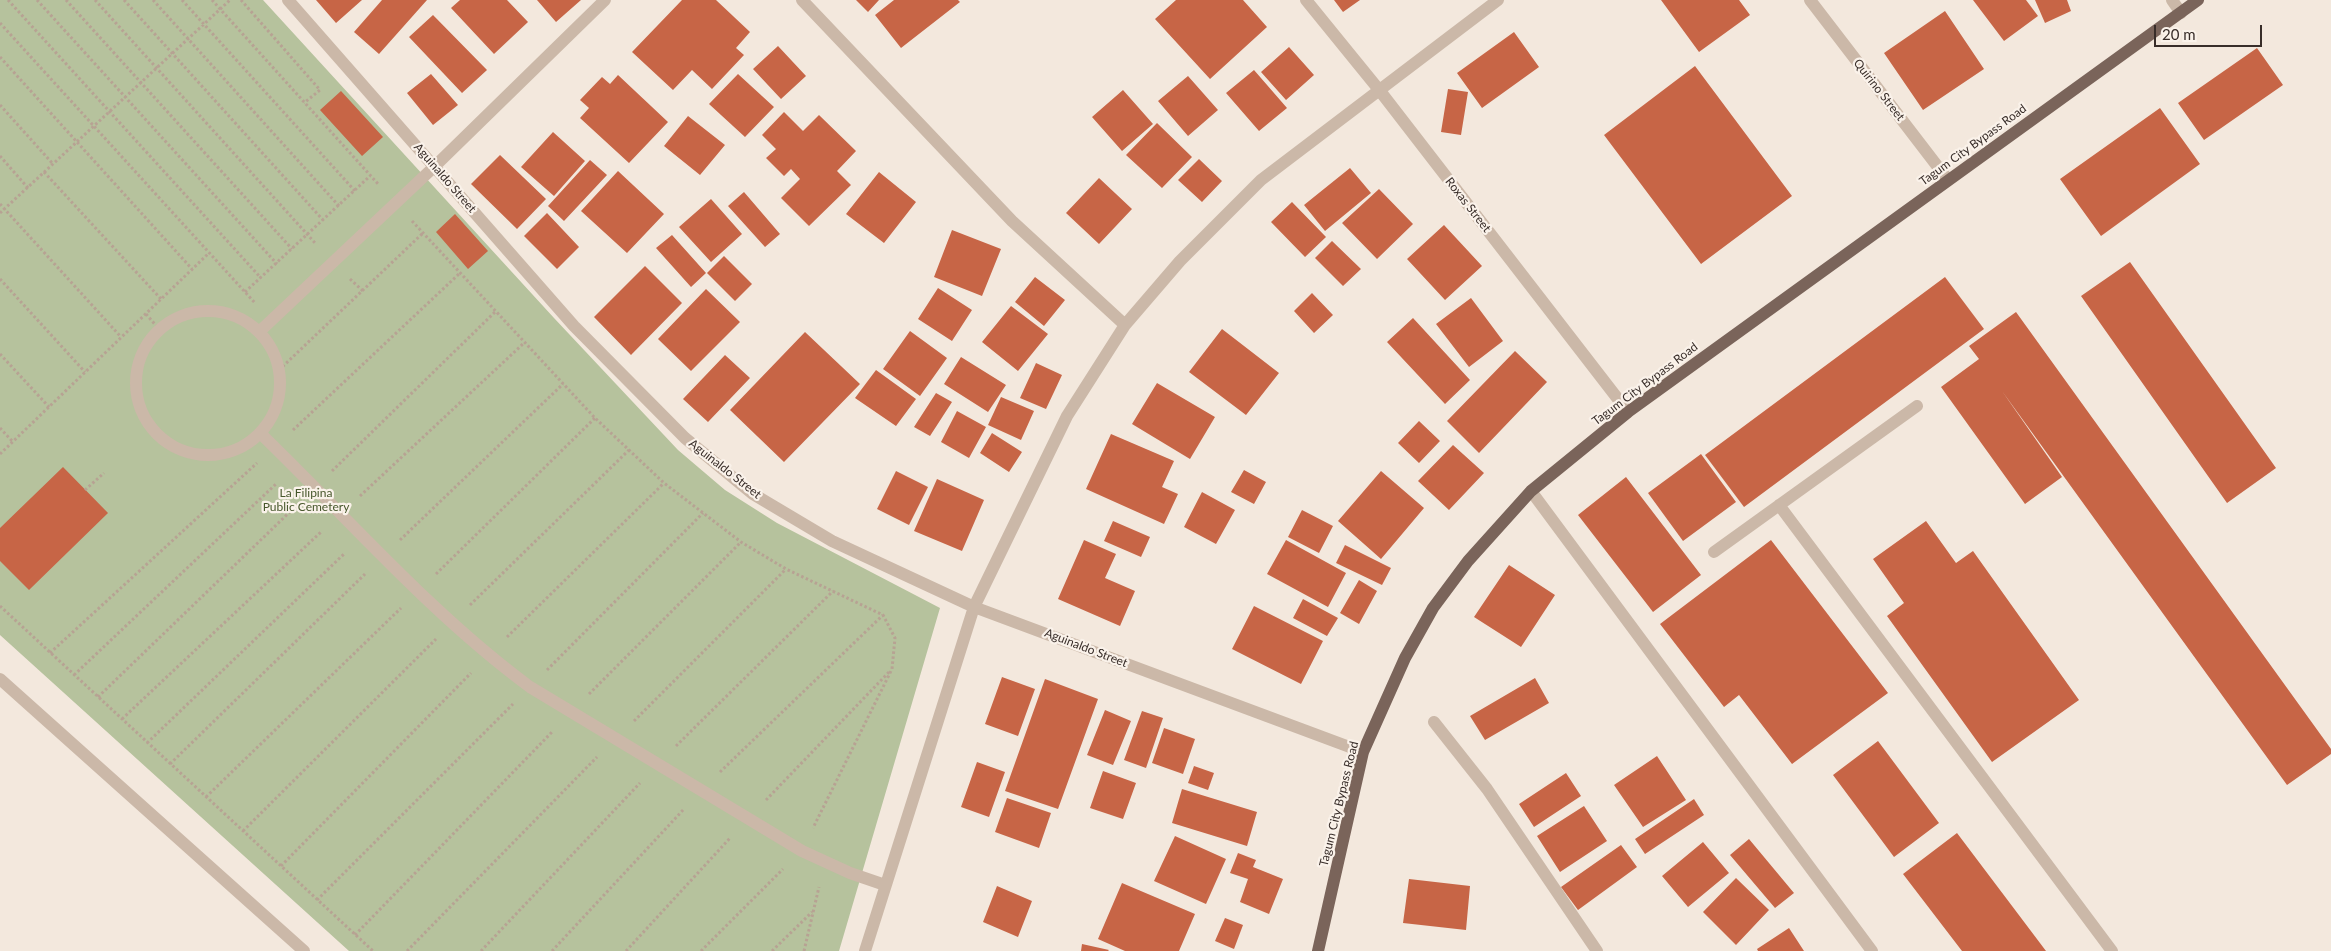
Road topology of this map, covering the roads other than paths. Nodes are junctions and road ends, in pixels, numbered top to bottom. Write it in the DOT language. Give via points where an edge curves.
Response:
graph roads {
  1 [pos="288,0"];
  2 [pos="605,0"];
  3 [pos="802,0"];
  4 [pos="1306,0"];
  5 [pos="1498,0"];
  6 [pos="1810,0"];
  7 [pos="2172,0"];
  8 [pos="2198,0"];
  9 [pos="2181,13"];
  10 [pos="1380,90"];
  11 [pos="435,166"];
  12 [pos="1948,180"];
  13 [pos="1125,325"];
  14 [pos="259,332"];
  15 [pos="1917,406"];
  16 [pos="1628,412"];
  17 [pos="260,433"];
  18 [pos="1531,492"];
  19 [pos="1779,504"];
  20 [pos="1714,552"];
  21 [pos="974,606"];
  22 [pos="0,679"];
  23 [pos="1434,722"];
  24 [pos="1363,752"];
  25 [pos="885,885"];
  26 [pos="304,951"];
  27 [pos="865,951"];
  28 [pos="1318,951"];
  29 [pos="1597,951"];
  30 [pos="1872,951"];
  31 [pos="2112,951"];
  1 -- 11 [label="street, Aguinaldo Street"];
  2 -- 11 [label="street"];
  3 -- 13 [label="street" via="1012,221"];
  4 -- 10 [label="street, Roxas Street"];
  5 -- 10 [label="street"];
  6 -- 12 [label="street, Quirino Street"];
  7 -- 9 [label="street"];
  8 -- 9 [label="main road, Tagum City Bypass Road"];
  9 -- 12 [label="main road, Tagum City Bypass Road"];
  10 -- 13 [label="street" via="1261,180 1180,261"];
  10 -- 16 [label="street, Roxas Street"];
  11 -- 14 [label="street"];
  11 -- 21 [label="street, Aguinaldo Street" via="574,326 692,444 754,494 832,541"];
  12 -- 16 [label="main road, Tagum City Bypass Road"];
  13 -- 21 [label="street" via="1068,416"];
  14 -- 17 [label="street" via="272,349 279,370 280,393 273,415"];
  14 -- 17 [label="street" via="242,319 221,311 199,311 178,317 159,328 145,346 136,366 135,388 140,410 151,429 184,452 225,454 244,446"];
  15 -- 19 [label="street"];
  16 -- 18 [label="main road, Tagum City Bypass Road"];
  17 -- 25 [label="street" via="452,623 488,656 530,687 802,851"];
  18 -- 24 [label="main road, Tagum City Bypass Road" via="1468,561 1433,608 1405,658"];
  18 -- 30 [label="street"];
  19 -- 20 [label="street"];
  19 -- 31 [label="street"];
  21 -- 24 [label="street, Aguinaldo Street"];
  21 -- 25 [label="street"];
  22 -- 26 [label="street"];
  23 -- 29 [label="street" via="1487,789"];
  24 -- 28 [label="main road, Tagum City Bypass Road"];
  25 -- 27 [label="street"];
}
